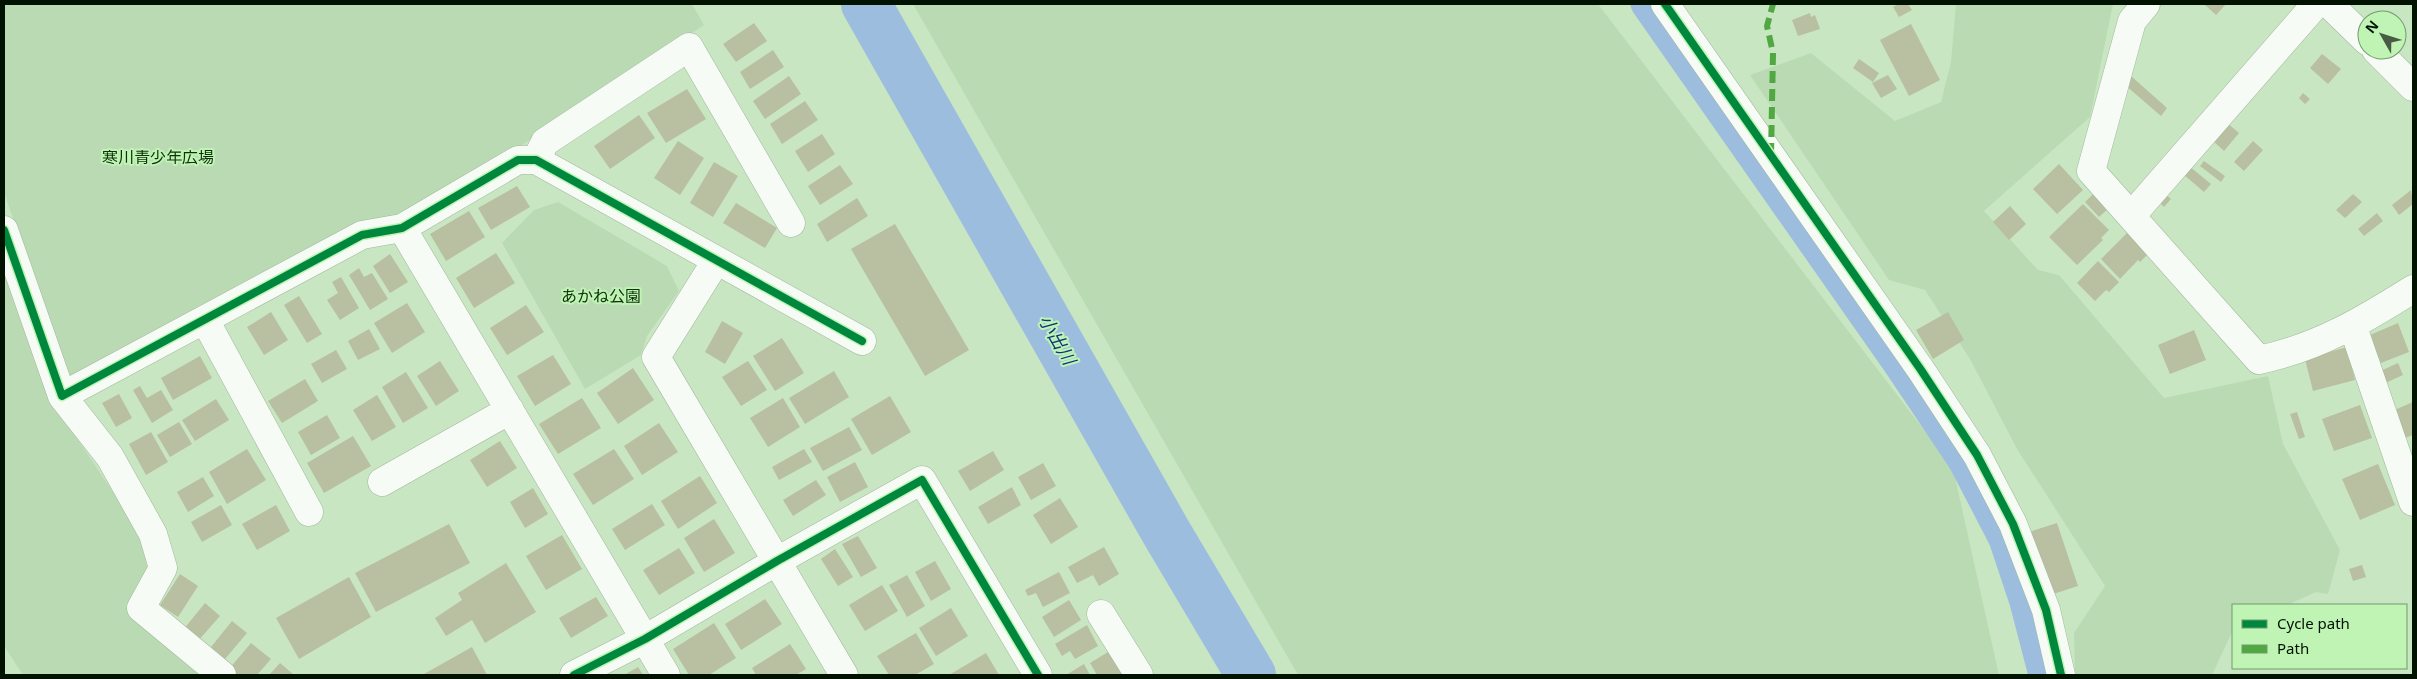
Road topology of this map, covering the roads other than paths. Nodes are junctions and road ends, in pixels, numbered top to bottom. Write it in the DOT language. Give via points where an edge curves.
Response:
graph roads {
  1 [pos="1665,4"];
  2 [pos="2146,4"];
  3 [pos="2316,4"];
  4 [pos="2330,4"];
  5 [pos="2357,31"];
  6 [pos="2386,60"];
  7 [pos="2413,87"];
  8 [pos="536,160"];
  9 [pos="2132,215"];
  10 [pos="791,223"];
  11 [pos="402,228"];
  12 [pos="4,230"];
  13 [pos="716,261"];
  14 [pos="2413,289"];
  15 [pos="205,320"];
  16 [pos="2353,327"];
  17 [pos="862,341"];
  18 [pos="62,396"];
  19 [pos="510,410"];
  20 [pos="382,482"];
  21 [pos="2413,502"];
  22 [pos="309,512"];
  23 [pos="777,561"];
  24 [pos="1102,614"];
  25 [pos="645,639"];
  26 [pos="222,675"];
  27 [pos="574,675"];
  28 [pos="666,675"];
  29 [pos="844,675"];
  30 [pos="1038,675"];
  31 [pos="1139,675"];
  32 [pos="2061,675"];
  1 -- 32 [label="street" via="1978,455 2013,524 2046,610"];
  2 -- 9 [label="street" via="2132,21 2091,171"];
  3 -- 9 [label="street"];
  4 -- 5 [label="street"];
  6 -- 7 [label="street"];
  8 -- 10 [label="street" via="546,142 689,47"];
  8 -- 11 [label="street" via="518,160"];
  8 -- 13 [label="street"];
  9 -- 16 [label="street" via="2259,360 2286,354"];
  11 -- 15 [label="street" via="362,235"];
  11 -- 19 [label="street"];
  12 -- 18 [label="street"];
  13 -- 17 [label="street"];
  13 -- 23 [label="street" via="656,357"];
  14 -- 16 [label="street"];
  15 -- 18 [label="street"];
  15 -- 22 [label="street"];
  16 -- 21 [label="street"];
  18 -- 26 [label="street" via="110,457 153,534 163,568 141,608"];
  19 -- 20 [label="street"];
  19 -- 25 [label="street"];
  23 -- 25 [label="street"];
  23 -- 29 [label="street"];
  23 -- 30 [label="street" via="922,480"];
  24 -- 31 [label="street"];
  25 -- 27 [label="street"];
  25 -- 28 [label="street"];
}
